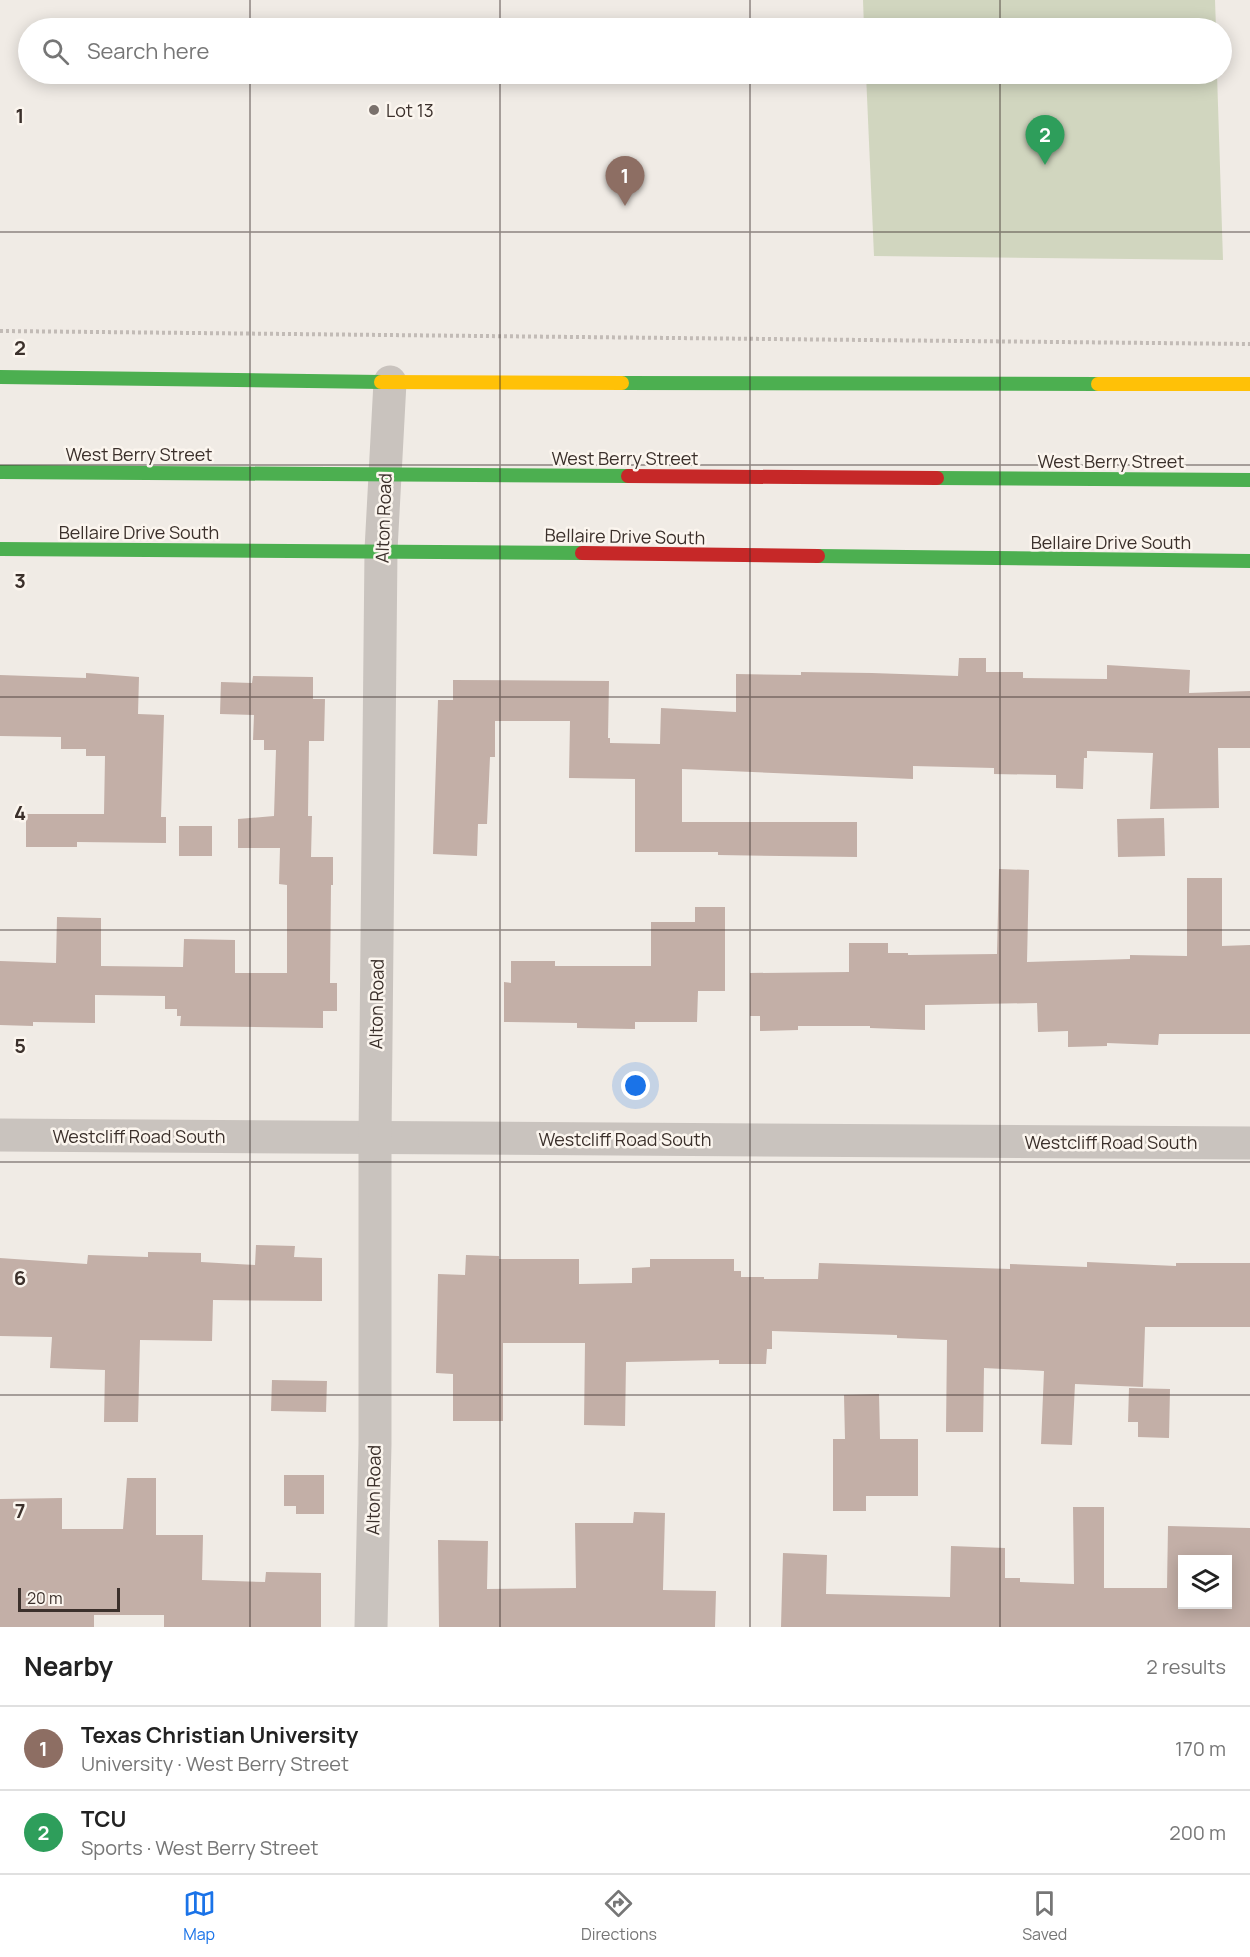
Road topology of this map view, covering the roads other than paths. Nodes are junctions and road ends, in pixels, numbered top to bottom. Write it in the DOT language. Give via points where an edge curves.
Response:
graph roads {
  1 [pos="0,377"];
  2 [pos="390,382"];
  3 [pos="1250,384"];
  4 [pos="0,472"];
  5 [pos="385,474"];
  6 [pos="1250,480"];
  7 [pos="0,549"];
  8 [pos="381,550"];
  9 [pos="1250,561"];
  10 [pos="0,1135"];
  11 [pos="375,1138"];
  12 [pos="1250,1143"];
  13 [pos="370,1627"];
  1 -- 2 [label="main road"];
  2 -- 3 [label="main road"];
  2 -- 5 [label="street, Alton Road"];
  4 -- 5 [label="main road, West Berry Street"];
  5 -- 6 [label="main road, West Berry Street"];
  5 -- 8 [label="street, Alton Road"];
  7 -- 8 [label="main road, Bellaire Drive South"];
  8 -- 9 [label="main road, Bellaire Drive South"];
  8 -- 11 [label="street, Alton Road"];
  10 -- 11 [label="street, Westcliff Road South"];
  11 -- 12 [label="street, Westcliff Road South"];
  11 -- 13 [label="street, Alton Road" via="375,1444"];
}
